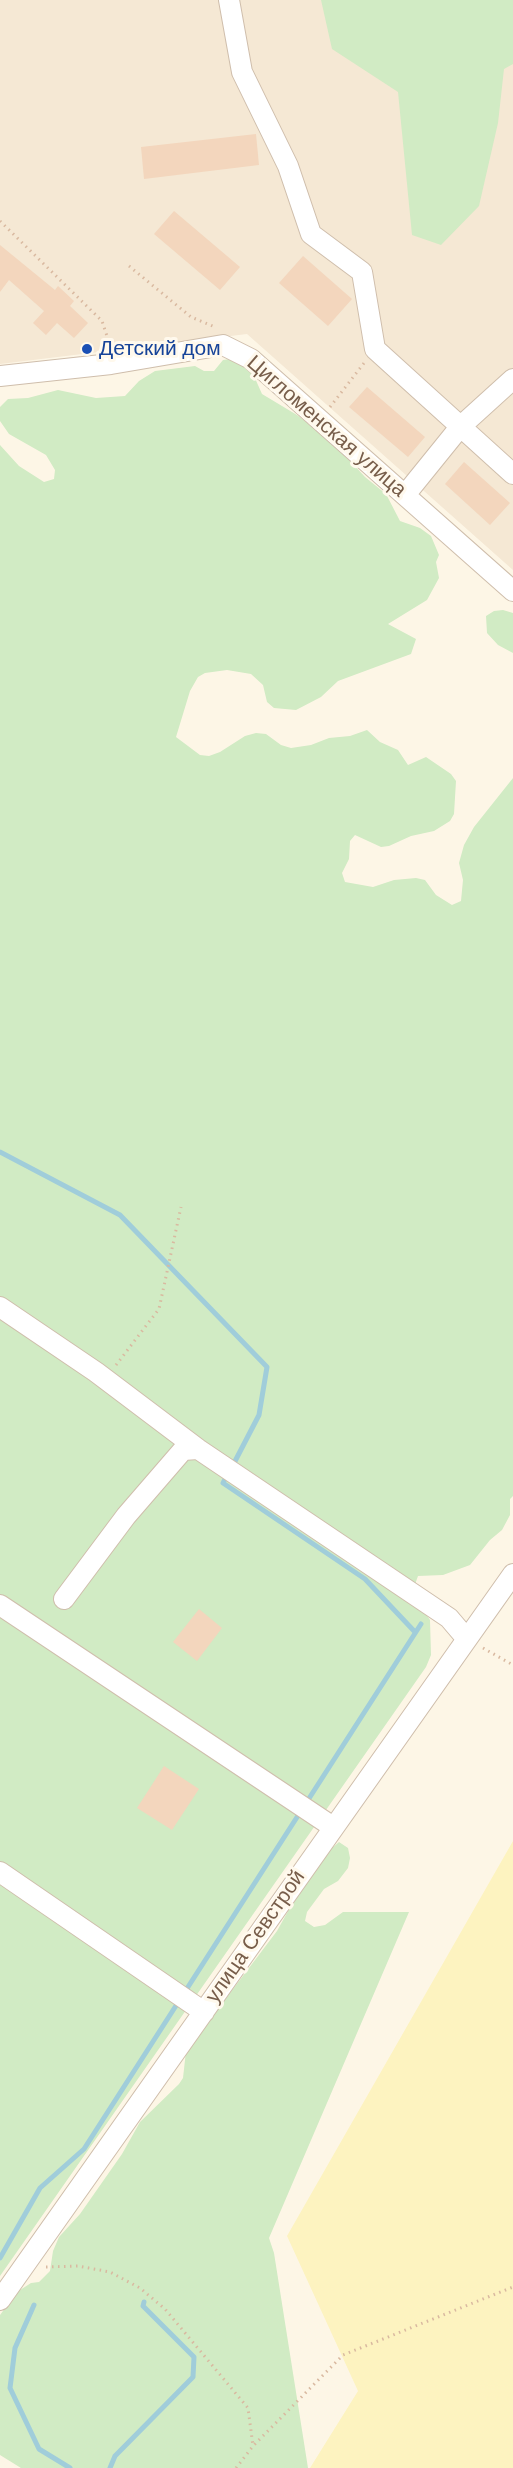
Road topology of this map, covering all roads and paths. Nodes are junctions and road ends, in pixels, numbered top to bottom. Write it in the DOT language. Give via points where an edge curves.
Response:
graph roads {
  1 [pos="229,0"];
  2 [pos="0,221"];
  3 [pos="375,349"];
  4 [pos="111,364"];
  5 [pos="0,376"];
  6 [pos="513,380"];
  7 [pos="321,420"];
  8 [pos="460,427"];
  9 [pos="513,474"];
  10 [pos="405,495"];
  11 [pos="513,591"];
  12 [pos="182,1207"];
  13 [pos="0,1307"];
  14 [pos="105,1379"];
  15 [pos="198,1449"];
  16 [pos="513,1574"];
  17 [pos="64,1599"];
  18 [pos="0,1605"];
  19 [pos="466,1638"];
  20 [pos="513,1665"];
  21 [pos="333,1827"];
  22 [pos="0,1872"];
  23 [pos="204,2012"];
  24 [pos="21,2267"];
  25 [pos="513,2287"];
  26 [pos="0,2300"];
  27 [pos="253,2446"];
  28 [pos="236,2468"];
  1 -- 3 [label="street" via="242,72 288,166 311,234 362,272"];
  2 -- 4 [label="path" via="102,321 111,347"];
  3 -- 7 [label="path"];
  3 -- 8 [label="street"];
  4 -- 5 [label="street, Цигломенская улица"];
  4 -- 7 [label="street, Цигломенская улица" via="223,345 251,359"];
  6 -- 8 [label="street"];
  7 -- 10 [label="street, Цигломенская улица"];
  8 -- 9 [label="street"];
  8 -- 10 [label="street"];
  10 -- 11 [label="street, Цигломенская улица"];
  12 -- 14 [label="path" via="159,1309"];
  13 -- 14 [label="street"];
  14 -- 15 [label="street"];
  15 -- 17 [label="street" via="183,1450 126,1516"];
  15 -- 19 [label="street" via="449,1618"];
  16 -- 19 [label="street, улица Севстрой"];
  18 -- 21 [label="street"];
  19 -- 20 [label="path"];
  19 -- 21 [label="street, улица Севстрой"];
  21 -- 23 [label="street, улица Севстрой"];
  22 -- 23 [label="street"];
  23 -- 24 [label="street, улица Севстрой"];
  24 -- 26 [label="street, улица Севстрой"];
  24 -- 27 [label="path" via="89,2268 110,2272 140,2288 165,2309 248,2408"];
  25 -- 27 [label="path" via="343,2355"];
  27 -- 28 [label="path"];
}
